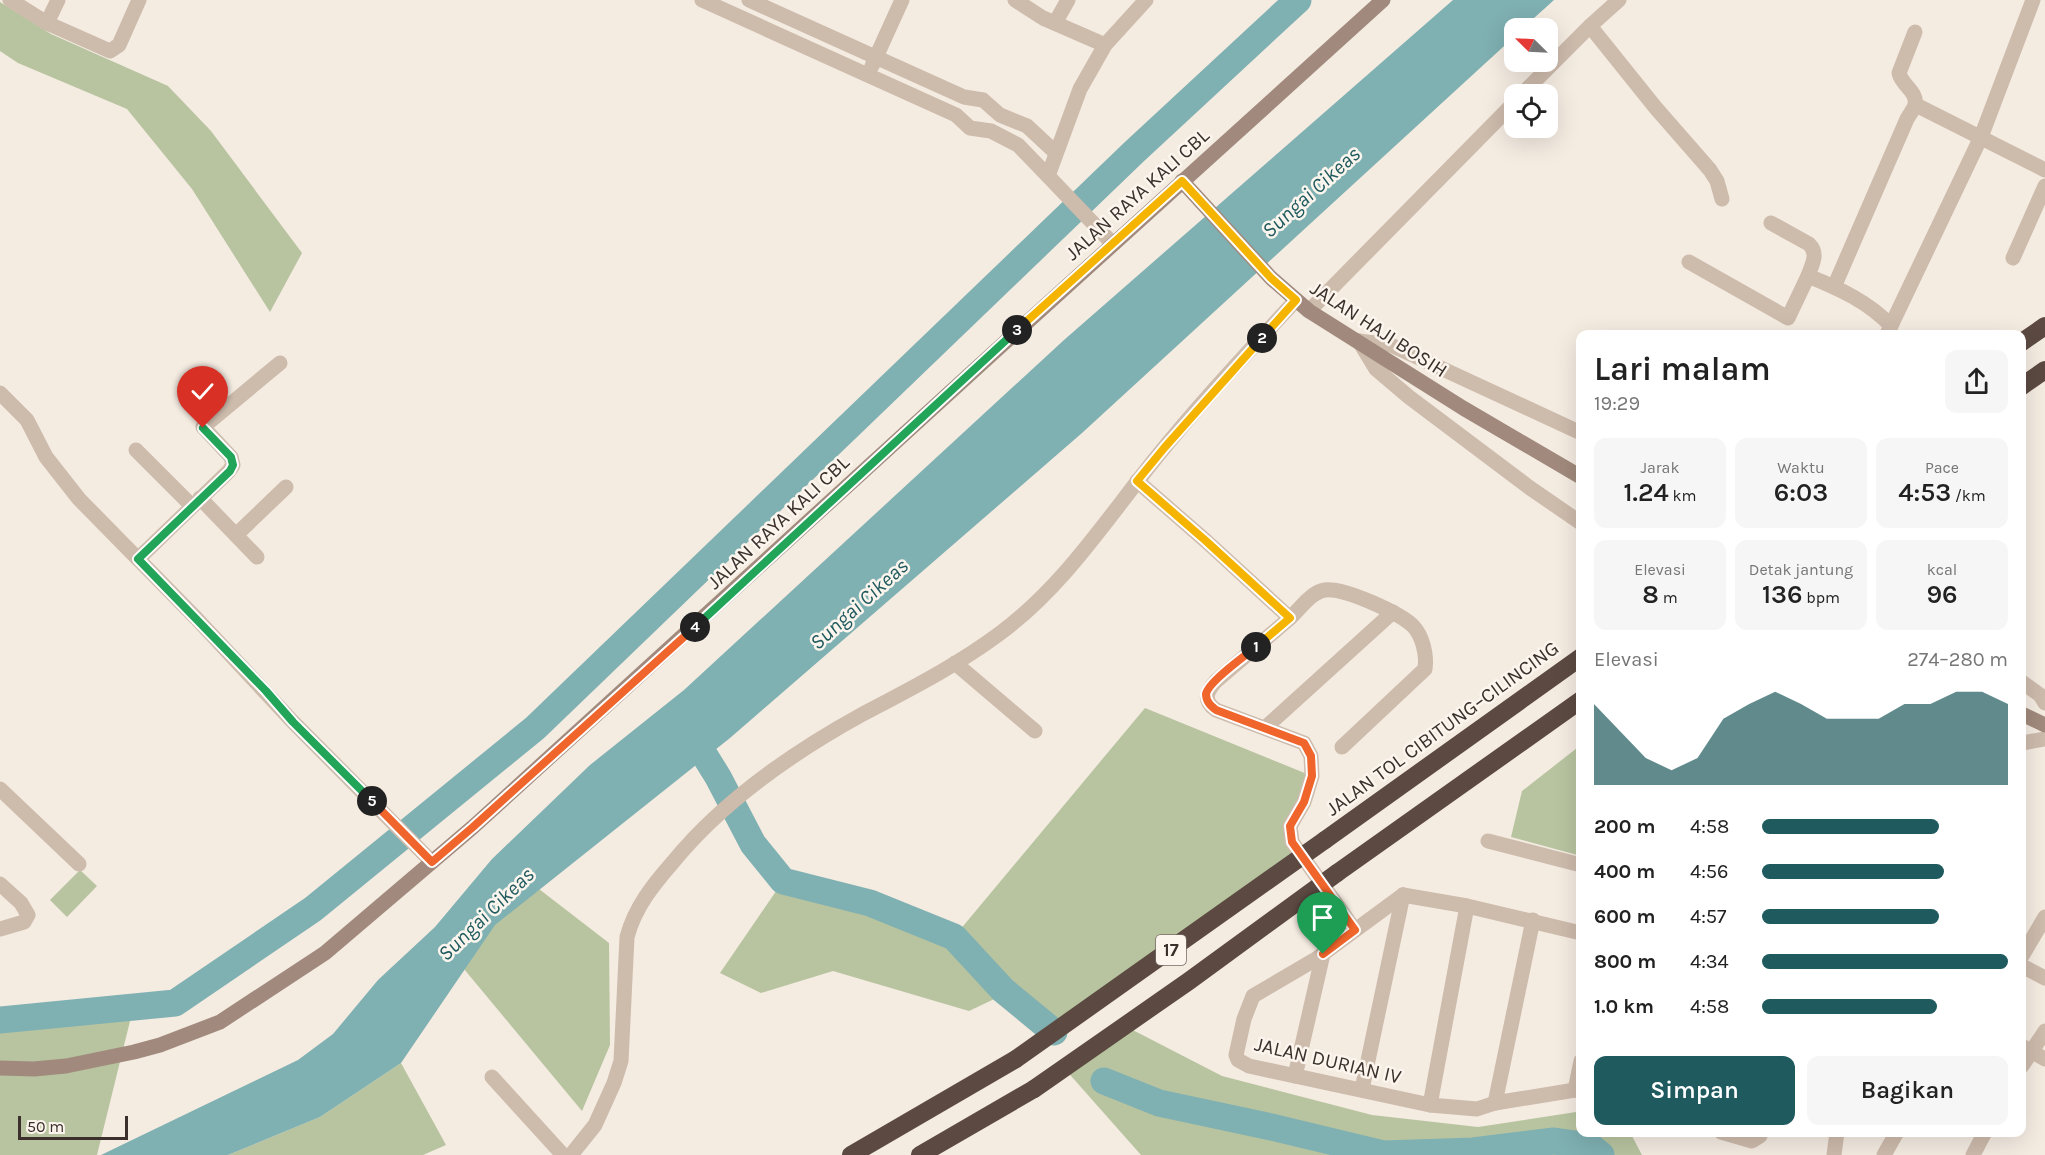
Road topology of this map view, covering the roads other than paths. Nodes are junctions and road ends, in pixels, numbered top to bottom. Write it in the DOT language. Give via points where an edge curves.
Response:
graph roads {
  1 [pos="10,0"];
  2 [pos="58,0"];
  3 [pos="139,0"];
  4 [pos="702,0"];
  5 [pos="749,0"];
  6 [pos="902,0"];
  7 [pos="1015,0"];
  8 [pos="1068,0"];
  9 [pos="1146,0"];
  10 [pos="1383,0"];
  11 [pos="1619,0"];
  12 [pos="2033,0"];
  13 [pos="47,23"];
  14 [pos="1055,23"];
  15 [pos="1590,26"];
  16 [pos="1915,32"];
  17 [pos="1106,45"];
  18 [pos="876,57"];
  19 [pos="868,75"];
  20 [pos="1532,84"];
  21 [pos="1915,106"];
  22 [pos="1504,113"];
  23 [pos="1981,137"];
  24 [pos="1056,153"];
  25 [pos="2045,170"];
  26 [pos="1048,176"];
  27 [pos="1182,181"];
  28 [pos="2045,186"];
  29 [pos="1722,199"];
  30 [pos="1771,223"];
  31 [pos="1113,244"];
  32 [pos="2013,258"];
  33 [pos="1689,262"];
  34 [pos="1808,276"];
  35 [pos="1834,287"];
  36 [pos="1296,300"];
  37 [pos="1309,311"];
  38 [pos="2045,326"];
  39 [pos="1889,330"];
  40 [pos="2026,339"];
  41 [pos="1359,341"];
  42 [pos="280,363"];
  43 [pos="2045,370"];
  44 [pos="2026,383"];
  45 [pos="0,393"];
  46 [pos="1576,430"];
  47 [pos="136,450"];
  48 [pos="1576,474"];
  49 [pos="1137,481"];
  50 [pos="285,487"];
  51 [pos="196,502"];
  52 [pos="1576,520"];
  53 [pos="236,535"];
  54 [pos="257,557"];
  55 [pos="138,559"];
  56 [pos="1393,612"];
  57 [pos="1290,618"];
  58 [pos="1576,661"];
  59 [pos="955,663"];
  60 [pos="2026,685"];
  61 [pos="2045,703"];
  62 [pos="1576,704"];
  63 [pos="2026,716"];
  64 [pos="2045,725"];
  65 [pos="1266,727"];
  66 [pos="1035,731"];
  67 [pos="2045,740"];
  68 [pos="2026,742"];
  69 [pos="1342,747"];
  70 [pos="0,789"];
  71 [pos="1488,841"];
  72 [pos="432,862"];
  73 [pos="79,864"];
  74 [pos="1576,864"];
  75 [pos="0,884"];
  76 [pos="1403,895"];
  77 [pos="1467,906"];
  78 [pos="2045,917"];
  79 [pos="1533,920"];
  80 [pos="0,929"];
  81 [pos="1355,930"];
  82 [pos="1576,932"];
  83 [pos="2026,949"];
  84 [pos="1323,954"];
  85 [pos="2026,968"];
  86 [pos="2045,978"];
  87 [pos="2045,1031"];
  88 [pos="2033,1052"];
  89 [pos="0,1068"];
  90 [pos="1295,1076"];
  91 [pos="492,1077"];
  92 [pos="1362,1089"];
  93 [pos="1576,1091"];
  94 [pos="1495,1103"];
  95 [pos="1430,1105"];
  96 [pos="1738,1137"];
  97 [pos="1758,1137"];
  98 [pos="1836,1137"];
  99 [pos="1894,1137"];
  100 [pos="1982,1137"];
  101 [pos="563,1155"];
  102 [pos="571,1155"];
  103 [pos="851,1155"];
  104 [pos="920,1155"];
  105 [pos="1834,1155"];
  106 [pos="1884,1155"];
  107 [pos="1973,1155"];
  1 -- 13 [label="street"];
  2 -- 13 [label="street"];
  3 -- 13 [label="street" via="118,45 110,51"];
  4 -- 19 [label="street"];
  5 -- 18 [label="street"];
  6 -- 18 [label="street"];
  7 -- 14 [label="street"];
  8 -- 14 [label="street"];
  9 -- 17 [label="street"];
  10 -- 27 [label="main road, JALAN RAYA KALI CBL"];
  11 -- 15 [label="street"];
  12 -- 23 [label="street"];
  14 -- 17 [label="street"];
  15 -- 20 [label="street"];
  15 -- 29 [label="street" via="1710,170"];
  16 -- 21 [label="street" via="1899,73 1900,80 1912,90"];
  17 -- 24 [label="street" via="1080,89"];
  18 -- 19 [label="street"];
  18 -- 24 [label="street" via="964,97 983,100 1000,114 1027,126"];
  19 -- 26 [label="street" via="956,115 970,128 991,131 1018,145"];
  21 -- 23 [label="street"];
  21 -- 35 [label="street"];
  22 -- 37 [label="street"];
  23 -- 25 [label="street"];
  23 -- 39 [label="street"];
  24 -- 26 [label="street"];
  26 -- 31 [label="street"];
  27 -- 31 [label="main road, JALAN RAYA KALI CBL"];
  27 -- 36 [label="main road, JALAN HAJI BOSIH"];
  28 -- 32 [label="street"];
  30 -- 34 [label="street" via="1814,249"];
  31 -- 72 [label="main road, JALAN RAYA KALI CBL"];
  33 -- 34 [label="street" via="1788,318"];
  34 -- 35 [label="street"];
  35 -- 39 [label="street" via="1878,312"];
  36 -- 37 [label="main road, JALAN HAJI BOSIH"];
  36 -- 49 [label="street"];
  37 -- 41 [label="main road, JALAN HAJI BOSIH"];
  38 -- 40 [label="highway"];
  41 -- 46 [label="street" via="1391,345"];
  41 -- 48 [label="main road, JALAN HAJI BOSIH"];
  41 -- 52 [label="street" via="1376,369 1409,397"];
  42 -- 51 [label="street" via="203,428 231,457 233,465"];
  43 -- 44 [label="highway"];
  45 -- 55 [label="street" via="27,420 46,457 79,499"];
  47 -- 51 [label="street"];
  49 -- 57 [label="street"];
  49 -- 59 [label="street" via="1050,591 1000,634"];
  50 -- 53 [label="street"];
  51 -- 53 [label="street"];
  51 -- 55 [label="street"];
  53 -- 54 [label="street"];
  55 -- 72 [label="street"];
  56 -- 57 [label="street" via="1332,589 1316,593"];
  56 -- 65 [label="street"];
  56 -- 69 [label="street" via="1415,628 1426,659 1425,669"];
  57 -- 65 [label="street" via="1206,694 1209,705 1216,710"];
  58 -- 103 [label="highway, JALAN TOL CIBITUNG–CILINCING / 17, bridge" via="1016,1059"];
  59 -- 66 [label="street"];
  59 -- 102 [label="street" via="859,716 761,779 693,837 650,889 627,937 621,1061 595,1125"];
  60 -- 61 [label="street"];
  62 -- 104 [label="highway, 17, bridge" via="1034,1089"];
  63 -- 64 [label="main road"];
  65 -- 81 [label="street" via="1304,743 1311,756 1312,776 1304,802 1290,826 1292,842"];
  67 -- 68 [label="street"];
  70 -- 73 [label="street"];
  71 -- 74 [label="street"];
  72 -- 89 [label="main road, JALAN RAYA KALI CBL" via="325,953 220,1022 160,1045 116,1056 66,1066"];
  75 -- 80 [label="street" via="28,915 24,922"];
  76 -- 77 [label="street"];
  76 -- 81 [label="street, JALAN DURIAN IV"];
  76 -- 92 [label="street"];
  77 -- 79 [label="street"];
  77 -- 95 [label="street"];
  78 -- 83 [label="street"];
  79 -- 82 [label="street"];
  79 -- 94 [label="street"];
  81 -- 84 [label="street, JALAN DURIAN IV"];
  84 -- 90 [label="street"];
  84 -- 90 [label="street, JALAN DURIAN IV" via="1253,996 1236,1055 1249,1066"];
  85 -- 86 [label="street"];
  87 -- 88 [label="street"];
  90 -- 92 [label="street, JALAN DURIAN IV"];
  91 -- 101 [label="street"];
  92 -- 95 [label="street, JALAN DURIAN IV"];
  93 -- 94 [label="street, JALAN DURIAN IV"];
  94 -- 95 [label="street, JALAN DURIAN IV" via="1477,1109"];
  96 -- 97 [label="street" via="1752,1141"];
  98 -- 105 [label="street"];
  99 -- 106 [label="street"];
  100 -- 107 [label="street"];
}
